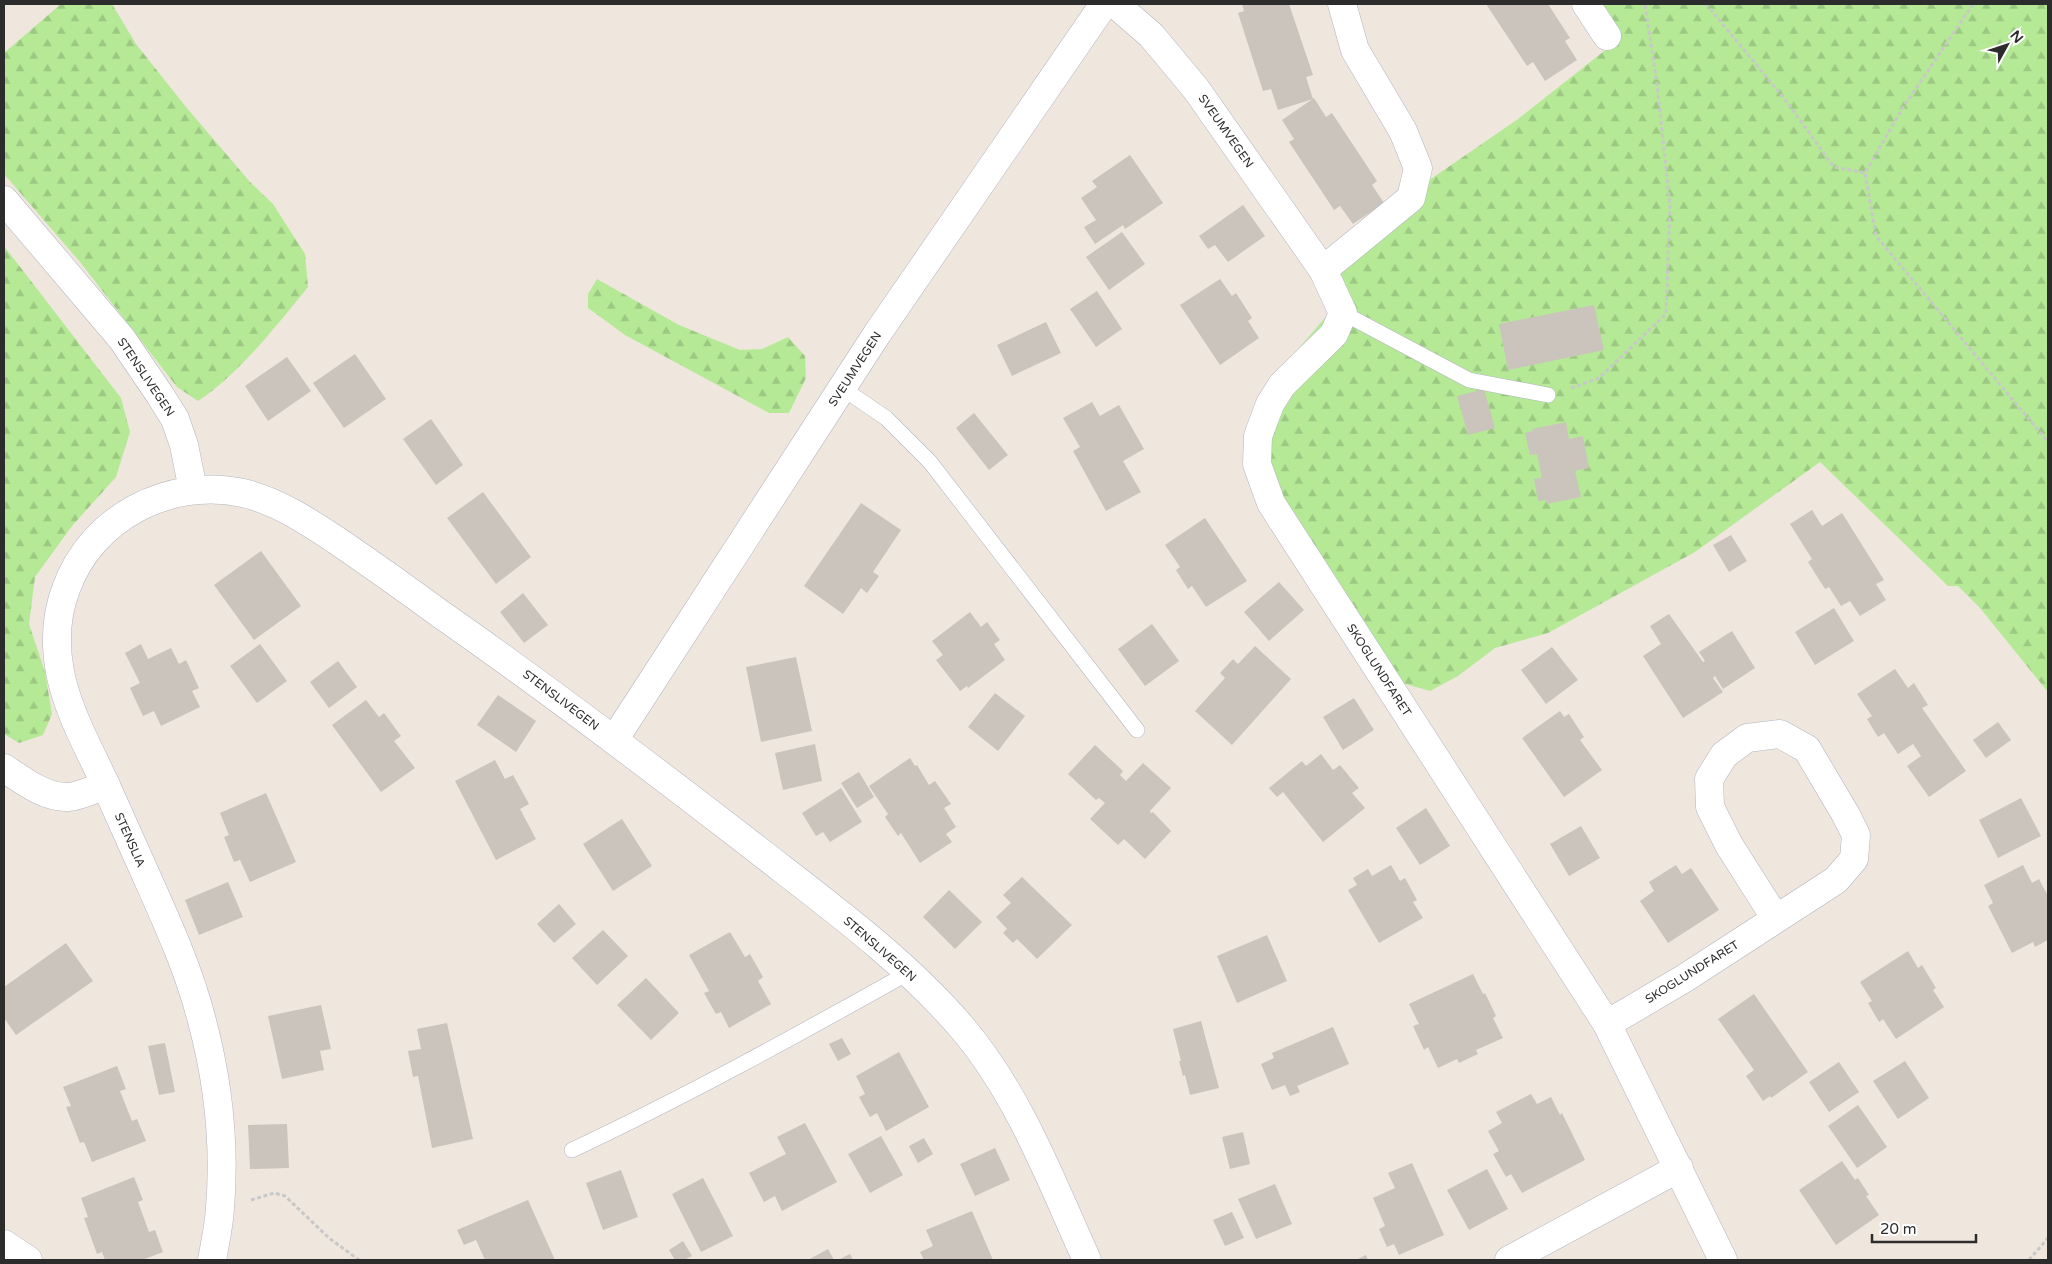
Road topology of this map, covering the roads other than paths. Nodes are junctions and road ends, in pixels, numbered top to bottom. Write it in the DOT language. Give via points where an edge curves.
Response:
graph roads {
  1 [pos="1104,4"];
  2 [pos="1115,4"];
  3 [pos="1342,4"];
  4 [pos="1586,4"];
  5 [pos="1607,36"];
  6 [pos="4,200"];
  7 [pos="1323,270"];
  8 [pos="1343,313"];
  9 [pos="842,388"];
  10 [pos="1548,395"];
  11 [pos="193,490"];
  12 [pos="1137,730"];
  13 [pos="614,740"];
  14 [pos="4,768"];
  15 [pos="106,785"];
  16 [pos="1776,919"];
  17 [pos="908,973"];
  18 [pos="1607,1024"];
  19 [pos="572,1150"];
  20 [pos="1679,1168"];
  21 [pos="4,1244"];
  22 [pos="28,1260"];
  23 [pos="212,1260"];
  24 [pos="1087,1260"];
  25 [pos="1509,1260"];
  26 [pos="1723,1260"];
  1 -- 9 [label="street, SVEUMVEGEN"];
  2 -- 7 [label="street, SVEUMVEGEN" via="1151,35 1191,81"];
  3 -- 7 [label="street" via="1355,50 1403,130 1418,168 1410,198"];
  4 -- 5 [label="street"];
  6 -- 11 [label="street, STENSLIVEGEN" via="122,340 160,395 181,436"];
  7 -- 8 [label="street, SVEUMVEGEN"];
  8 -- 10 [label="lane" via="1470,380"];
  8 -- 18 [label="street, SKOGLUNDFARET" via="1334,334 1282,385 1270,404 1258,436 1257,464 1271,503"];
  9 -- 12 [label="lane" via="886,418 930,462"];
  9 -- 13 [label="street, SVEUMVEGEN"];
  11 -- 13 [label="street, STENSLIVEGEN" via="243,493 272,503 302,519 537,682"];
  11 -- 15 [label="street, STENSLIA" via="136,507 107,529 83,553 61,604 57,643 63,686"];
  13 -- 17 [label="street, STENSLIVEGEN" via="822,900"];
  14 -- 15 [label="street" via="41,790 65,797"];
  15 -- 23 [label="street, STENSLIA" via="174,937 202,1020 217,1104 221,1167 220,1211"];
  16 -- 16 [label="street, SKOGLUNDFARET" via="1836,880 1854,859 1856,835 1808,749 1780,734 1746,738 1724,755 1709,779 1710,807 1729,845"];
  16 -- 18 [label="street, SKOGLUNDFARET"];
  17 -- 19 [label="lane" via="767,1052"];
  17 -- 24 [label="street, STENSLIVEGEN" via="962,1028 1004,1085"];
  18 -- 20 [label="street, SKOGLUNDFARET"];
  20 -- 25 [label="street"];
  20 -- 26 [label="street, SKOGLUNDFARET"];
  21 -- 22 [label="street"];
}
